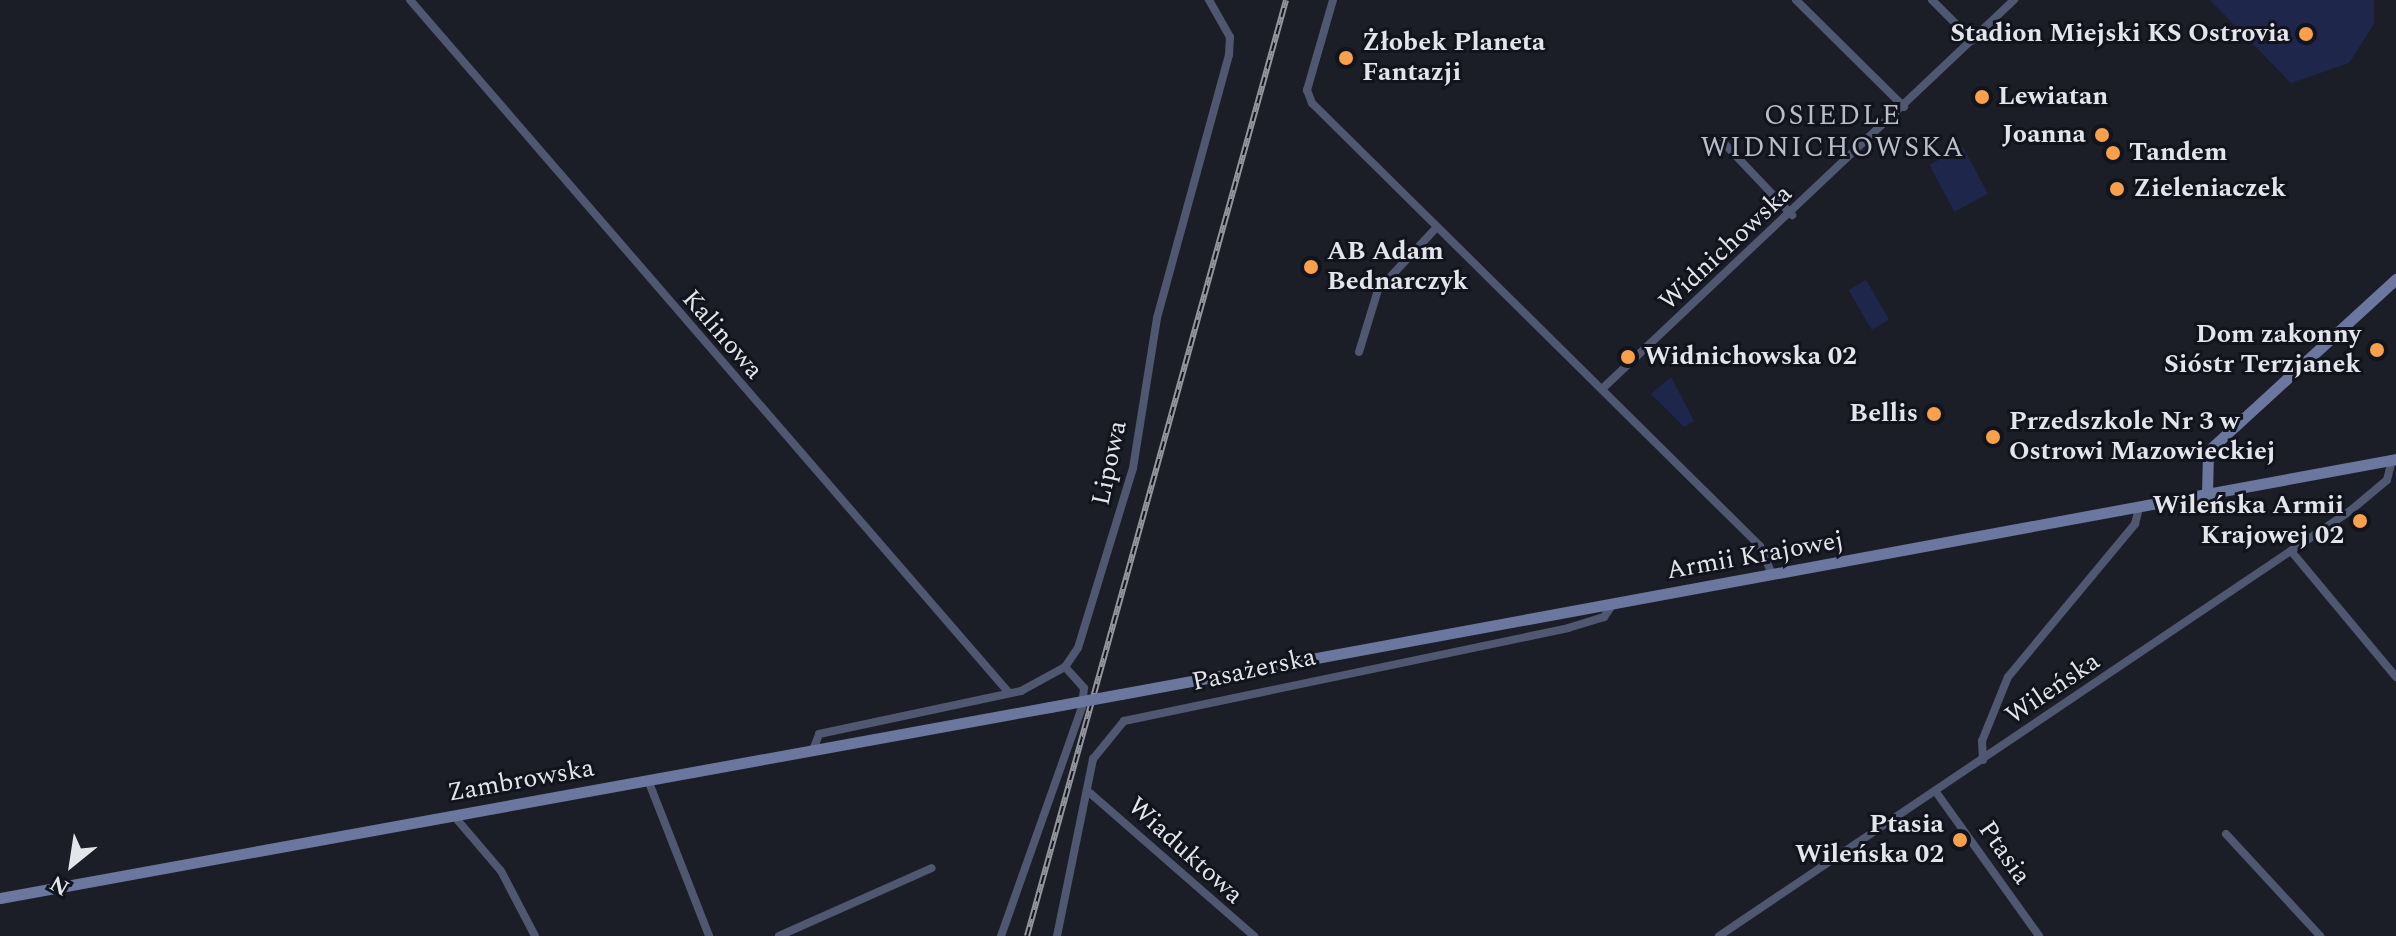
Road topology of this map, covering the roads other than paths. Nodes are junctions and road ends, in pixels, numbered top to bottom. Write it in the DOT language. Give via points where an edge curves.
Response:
graph roads {
  1 [pos="410,0"];
  2 [pos="1209,0"];
  3 [pos="1333,0"];
  4 [pos="1796,0"];
  5 [pos="1932,0"];
  6 [pos="2014,0"];
  7 [pos="1972,40"];
  8 [pos="1904,107"];
  9 [pos="1720,139"];
  10 [pos="1792,215"];
  11 [pos="1437,227"];
  12 [pos="2396,279"];
  13 [pos="1359,352"];
  14 [pos="1602,389"];
  15 [pos="2394,459"];
  16 [pos="2207,495"];
  17 [pos="2139,508"];
  18 [pos="2291,551"];
  19 [pos="1772,574"];
  20 [pos="1613,604"];
  21 [pos="1065,667"];
  22 [pos="2396,677"];
  23 [pos="1009,693"];
  24 [pos="1050,707"];
  25 [pos="813,750"];
  26 [pos="1983,760"];
  27 [pos="648,780"];
  28 [pos="1936,792"];
  29 [pos="1090,793"];
  30 [pos="454,816"];
  31 [pos="2226,834"];
  32 [pos="932,868"];
  33 [pos="0,898"];
  34 [pos="535,936"];
  35 [pos="709,936"];
  36 [pos="779,936"];
  37 [pos="1001,936"];
  38 [pos="1057,936"];
  39 [pos="1254,936"];
  40 [pos="1719,936"];
  41 [pos="2039,936"];
  42 [pos="2320,936"];
  1 -- 23 [label="street, Kalinowa"];
  2 -- 21 [label="street, Lipowa" via="1230,37 1229,55 1157,318 1133,468"];
  3 -- 11 [label="street" via="1308,96"];
  4 -- 8 [label="street"];
  5 -- 7 [label="street"];
  6 -- 7 [label="street, Widnichowska"];
  7 -- 8 [label="street, Widnichowska"];
  8 -- 10 [label="street, Widnichowska"];
  9 -- 10 [label="street"];
  10 -- 14 [label="street, Widnichowska"];
  11 -- 13 [label="street" via="1378,290"];
  11 -- 14 [label="street"];
  12 -- 16 [label="main road" via="2208,451"];
  14 -- 19 [label="street" via="1760,546"];
  15 -- 16 [label="main road, Armii Krajowej"];
  15 -- 18 [label="street, Wileńska" via="2382,487"];
  16 -- 17 [label="main road, Armii Krajowej"];
  17 -- 19 [label="main road, Armii Krajowej"];
  17 -- 26 [label="street" via="2135,524 2008,677 1982,741"];
  18 -- 22 [label="street"];
  18 -- 26 [label="street, Wileńska"];
  19 -- 20 [label="main road, Armii Krajowej"];
  20 -- 24 [label="main road, Armii Krajowej, bridge"];
  20 -- 29 [label="street, Pasażerska" via="1604,617 1568,628 1124,721 1100,744"];
  21 -- 23 [label="street"];
  21 -- 37 [label="street" via="1084,688 1082,707"];
  23 -- 25 [label="street" via="819,734"];
  24 -- 25 [label="main road, Zambrowska"];
  25 -- 27 [label="main road, Zambrowska"];
  26 -- 28 [label="street, Wileńska"];
  27 -- 30 [label="main road, Zambrowska"];
  27 -- 35 [label="street"];
  28 -- 40 [label="street, Wileńska"];
  28 -- 41 [label="street, Ptasia"];
  29 -- 38 [label="street, Pasażerska"];
  29 -- 39 [label="street, Wiaduktowa"];
  30 -- 33 [label="main road, Zambrowska"];
  30 -- 34 [label="street" via="501,871"];
  31 -- 42 [label="street"];
  32 -- 36 [label="street"];
}
